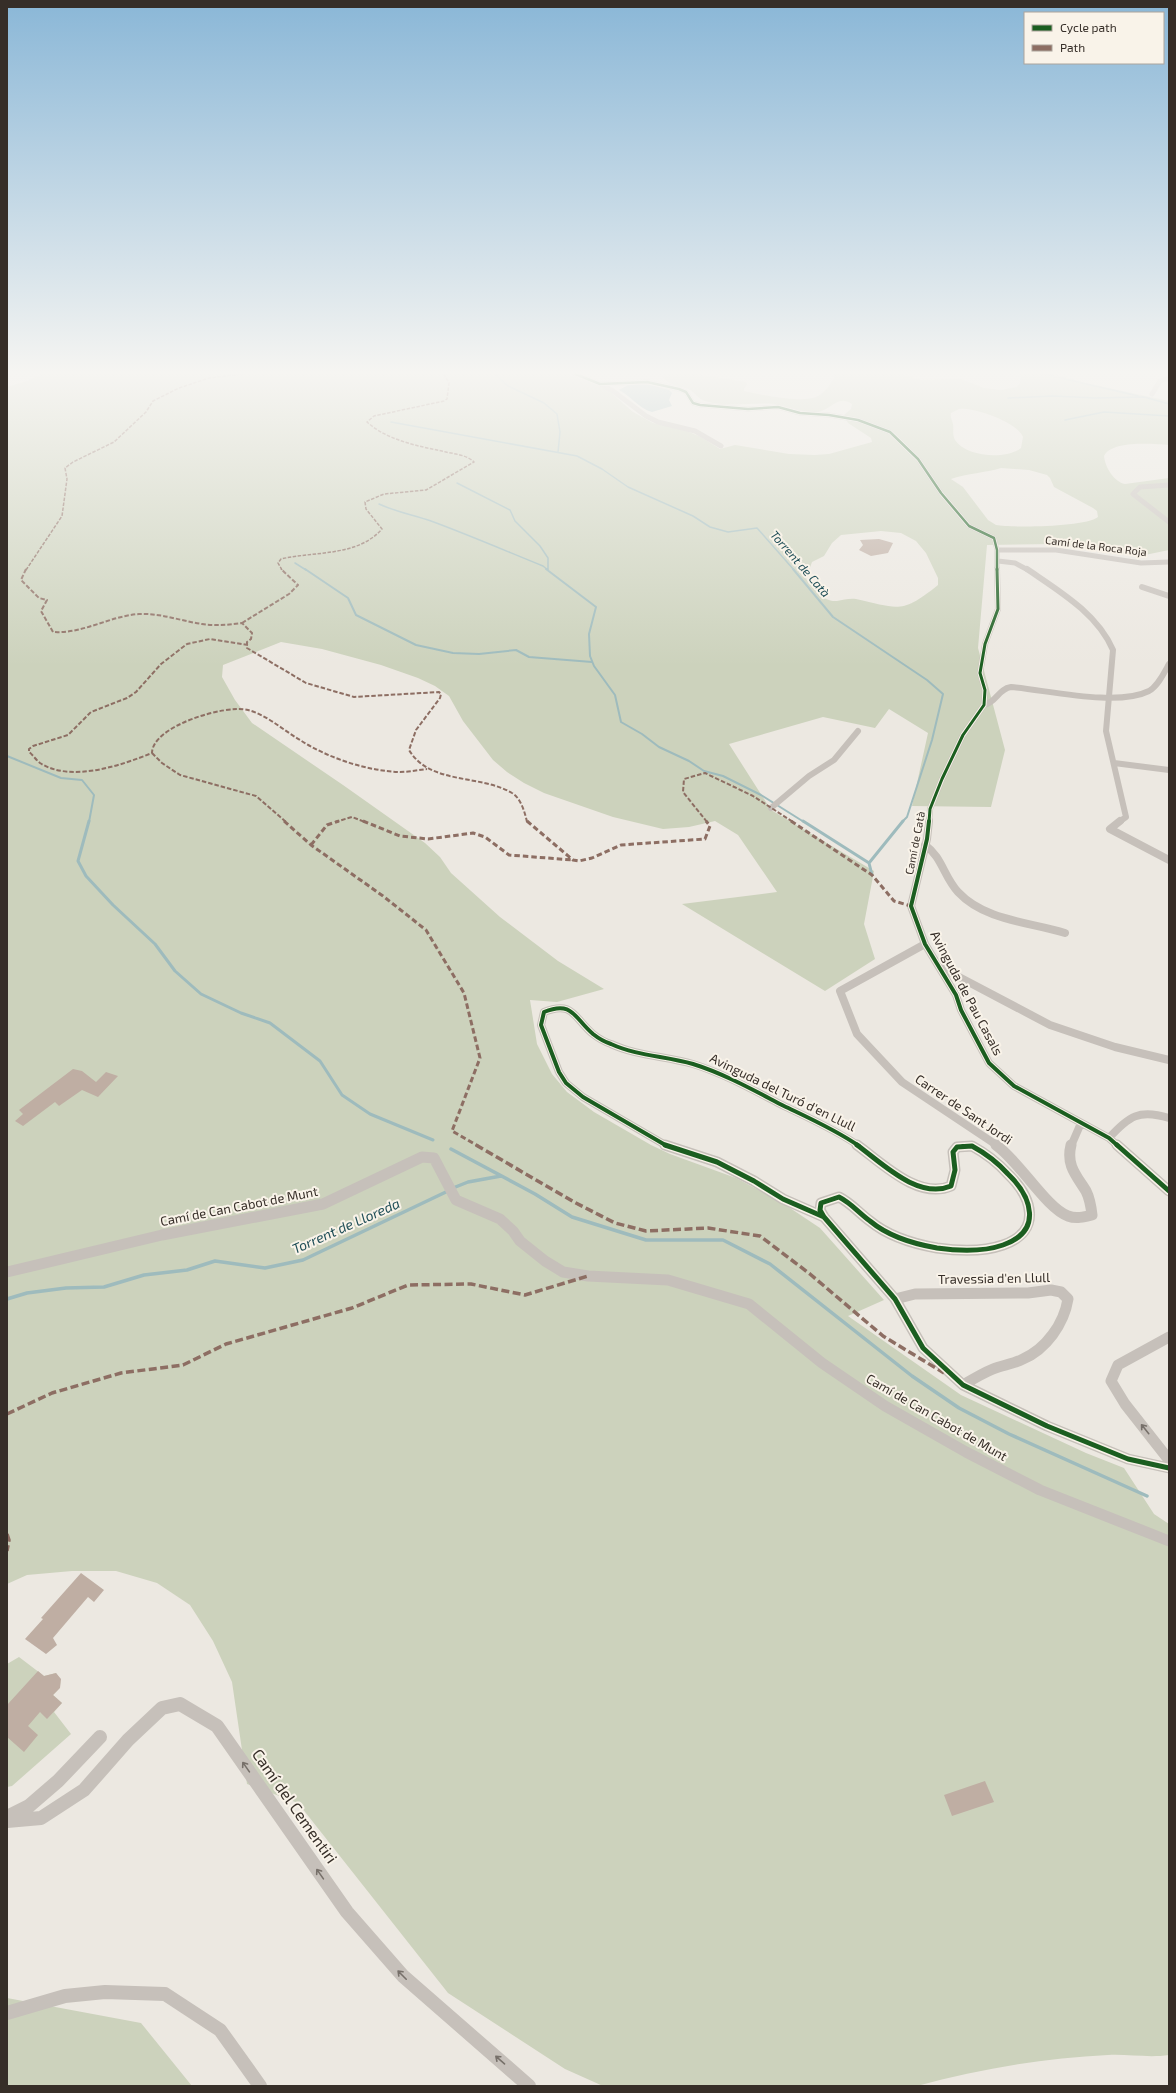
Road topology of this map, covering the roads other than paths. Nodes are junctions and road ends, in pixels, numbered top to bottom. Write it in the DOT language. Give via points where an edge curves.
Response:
graph roads {
  1 [pos="926,471"];
  2 [pos="1169,485"];
  3 [pos="1169,522"];
  4 [pos="998,550"];
  5 [pos="998,561"];
  6 [pos="1169,562"];
  7 [pos="1142,587"];
  8 [pos="1169,596"];
  9 [pos="1169,664"];
  10 [pos="1108,698"];
  11 [pos="984,704"];
  12 [pos="858,731"];
  13 [pos="1114,763"];
  14 [pos="1169,770"];
  15 [pos="771,808"];
  16 [pos="925,845"];
  17 [pos="1169,860"];
  18 [pos="911,906"];
  19 [pos="1065,933"];
  20 [pos="925,944"];
  21 [pos="939,967"];
  22 [pos="1169,1060"];
  23 [pos="1169,1118"];
  24 [pos="1081,1123"];
  25 [pos="1109,1138"];
  26 [pos="1169,1191"];
  27 [pos="824,1217"];
  28 [pos="7,1272"];
  29 [pos="895,1298"];
  30 [pos="1169,1337"];
  31 [pos="963,1385"];
  32 [pos="1169,1460"];
  33 [pos="1169,1468"];
  34 [pos="1169,1542"];
  35 [pos="100,1737"];
  36 [pos="7,1817"];
  37 [pos="7,1821"];
  38 [pos="7,2013"];
  39 [pos="260,2086"];
  40 [pos="529,2086"];
  1 -- 4 [label="street" via="941,493 969,526 994,538"];
  2 -- 3 [label="street" via="1140,487 1133,494"];
  4 -- 5 [label="street"];
  4 -- 6 [label="street, Camí de la Roca Roja" via="1056,550 1141,563"];
  5 -- 10 [label="street" via="1015,563 1027,569 1094,620 1111,643"];
  5 -- 11 [label="street" via="998,609 985,644 980,673 985,690"];
  7 -- 8 [label="street"];
  9 -- 10 [label="street" via="1150,691 1135,696"];
  10 -- 11 [label="street" via="1003,687 996,700 991,704"];
  10 -- 13 [label="street" via="1106,731"];
  11 -- 16 [label="street, Camí de Catà" via="963,735 942,779 930,809"];
  12 -- 15 [label="street" via="834,760 809,776"];
  13 -- 14 [label="street"];
  13 -- 17 [label="street" via="1126,817 1110,829"];
  16 -- 18 [label="street, Camí de Catà"];
  16 -- 19 [label="street" via="934,850 958,892 984,911 1016,922 1046,926"];
  18 -- 20 [label="street, Avinguda de Pau Casals"];
  20 -- 21 [label="street, Avinguda de Pau Casals"];
  20 -- 24 [label="street, Carrer de Sant Jordi" via="840,991 857,1034 902,1082 1008,1153 1051,1203 1067,1216 1079,1218 1092,1215 1092,1204 1069,1165 1071,1142"];
  21 -- 22 [label="street" via="1050,1025 1115,1047"];
  21 -- 24 [label="street, Avinguda de Pau Casals" via="956,995 988,1063 1014,1086"];
  23 -- 25 [label="street" via="1154,1112 1135,1115 1125,1120"];
  24 -- 25 [label="street, Avinguda de Pau Casals"];
  25 -- 26 [label="street, Avinguda de Pau Casals"];
  27 -- 27 [label="street, Avinguda del Turó d'en Llull" via="820,1210 821,1203 839,1197 850,1202 873,1224 890,1233 911,1241 969,1251 1002,1246 1015,1239 1025,1230 1030,1219 1030,1207 1026,1195 1007,1172 972,1146 957,1147 953,1152 955,1170 951,1186 935,1190 907,1180 849,1138 744,1086 695,1065 614,1046 598,1038 577,1014 570,1010 551,1008 544,1012 541,1025 559,1072 566,1083 579,1094 651,1138 671,1148 717,1162 783,1199"];
  27 -- 29 [label="street, Avinguda del Turó d'en Llull"];
  28 -- 34 [label="street, Camí de Can Cabot de Munt" via="162,1235 323,1204 422,1157 434,1158 456,1200 500,1219 520,1241 563,1272 588,1276 668,1280 749,1304 822,1363 885,1406 966,1452 1040,1490"];
  29 -- 31 [label="street, Avinguda del Turó d'en Llull" via="923,1348"];
  29 -- 31 [label="street, Travessia d'en Llull" via="915,1294 1028,1293 1051,1290 1061,1292 1068,1299 1068,1307 1063,1318 1045,1342 1026,1358 995,1368"];
  32 -- 30 [label="street, one-way" via="1111,1381 1118,1365"];
  31 -- 33 [label="street, Avinguda del Turó d'en Llull" via="1047,1426 1128,1459"];
  35 -- 36 [label="street" via="58,1781 29,1806"];
  40 -- 37 [label="street, Camí del Cementiri, one-way" via="403,1976 347,1912 217,1726 180,1704 162,1708 128,1740 84,1790 41,1818"];
  38 -- 39 [label="street" via="65,1996 105,1992 165,1994 220,2030"];
}
